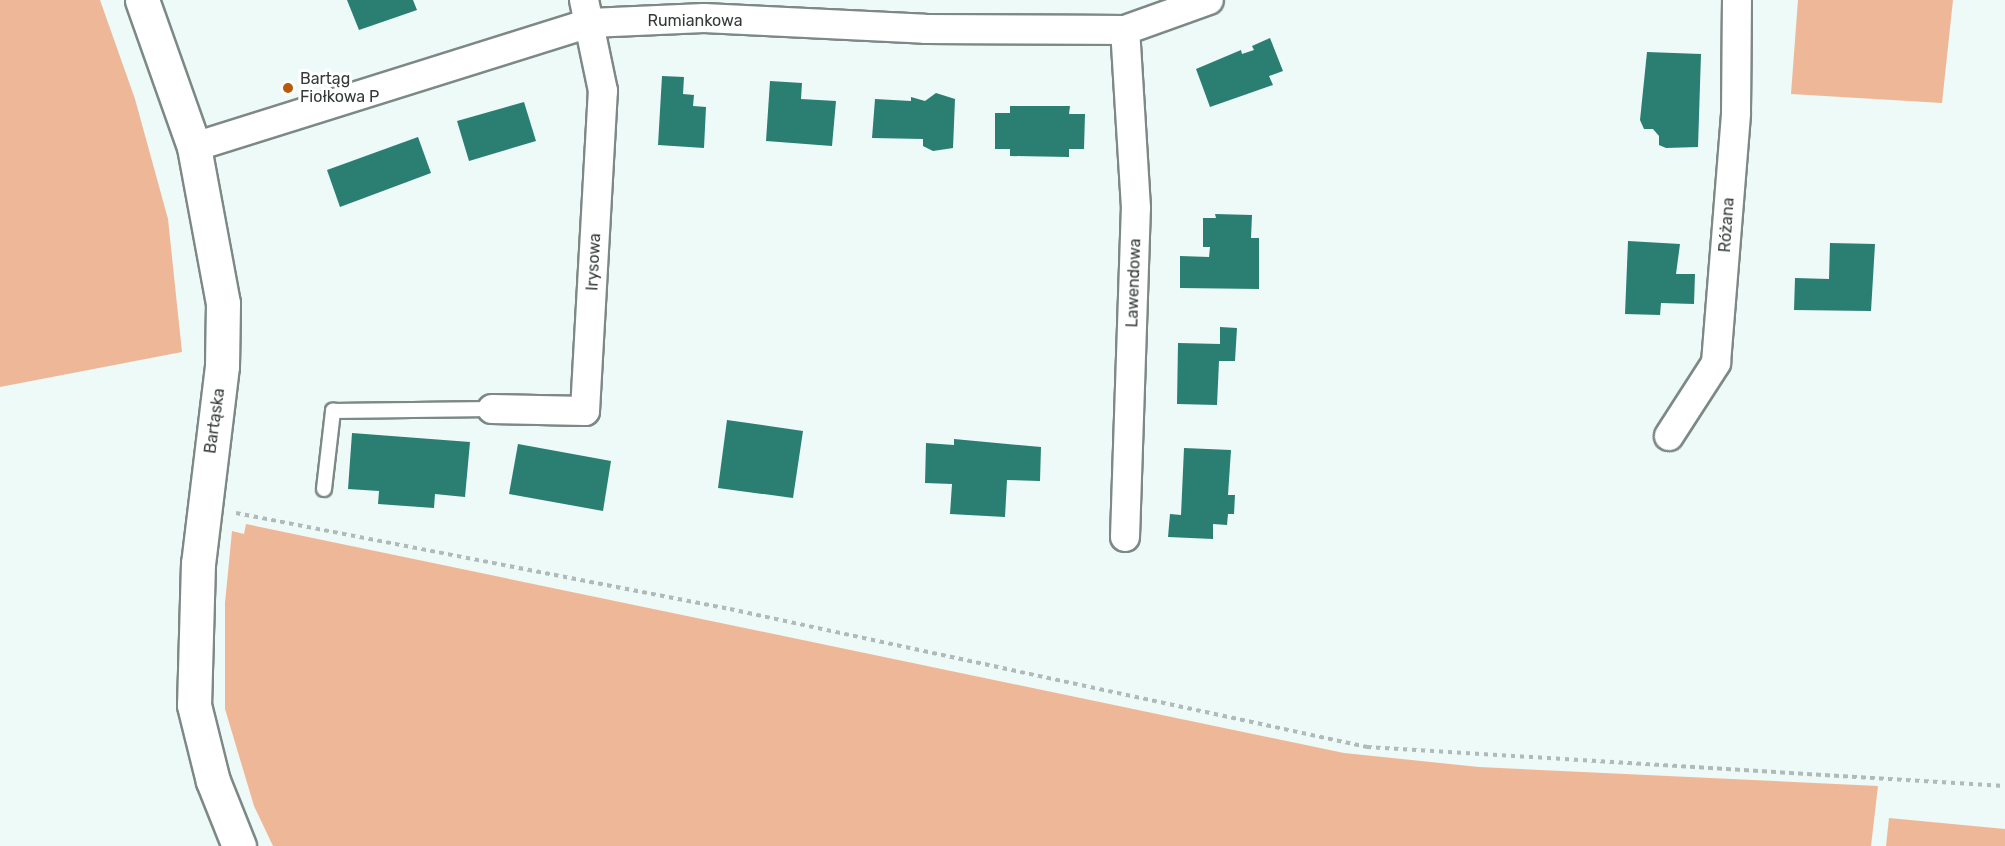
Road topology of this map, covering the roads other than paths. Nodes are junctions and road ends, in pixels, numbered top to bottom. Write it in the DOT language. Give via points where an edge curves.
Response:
graph roads {
  1 [pos="142,0"];
  2 [pos="1209,0"];
  3 [pos="1737,0"];
  4 [pos="587,11"];
  5 [pos="1125,30"];
  6 [pos="194,147"];
  7 [pos="492,410"];
  8 [pos="1669,436"];
  9 [pos="324,489"];
  10 [pos="1125,537"];
  11 [pos="239,846"];
  1 -- 6 [label="street, Bartąska"];
  2 -- 5 [label="street, Rumiankowa"];
  3 -- 8 [label="street, Różana" via="1736,113 1716,363"];
  4 -- 5 [label="street, Rumiankowa" via="925,29"];
  4 -- 6 [label="street, Rumiankowa"];
  4 -- 7 [label="street, Irysowa" via="603,91 585,411"];
  5 -- 10 [label="street, Lawendowa" via="1136,208"];
  6 -- 11 [label="street, Bartąska" via="223,303 222,366 204,505 193,640 194,705 213,781"];
  7 -- 9 [label="lane" via="333,411"];
}
